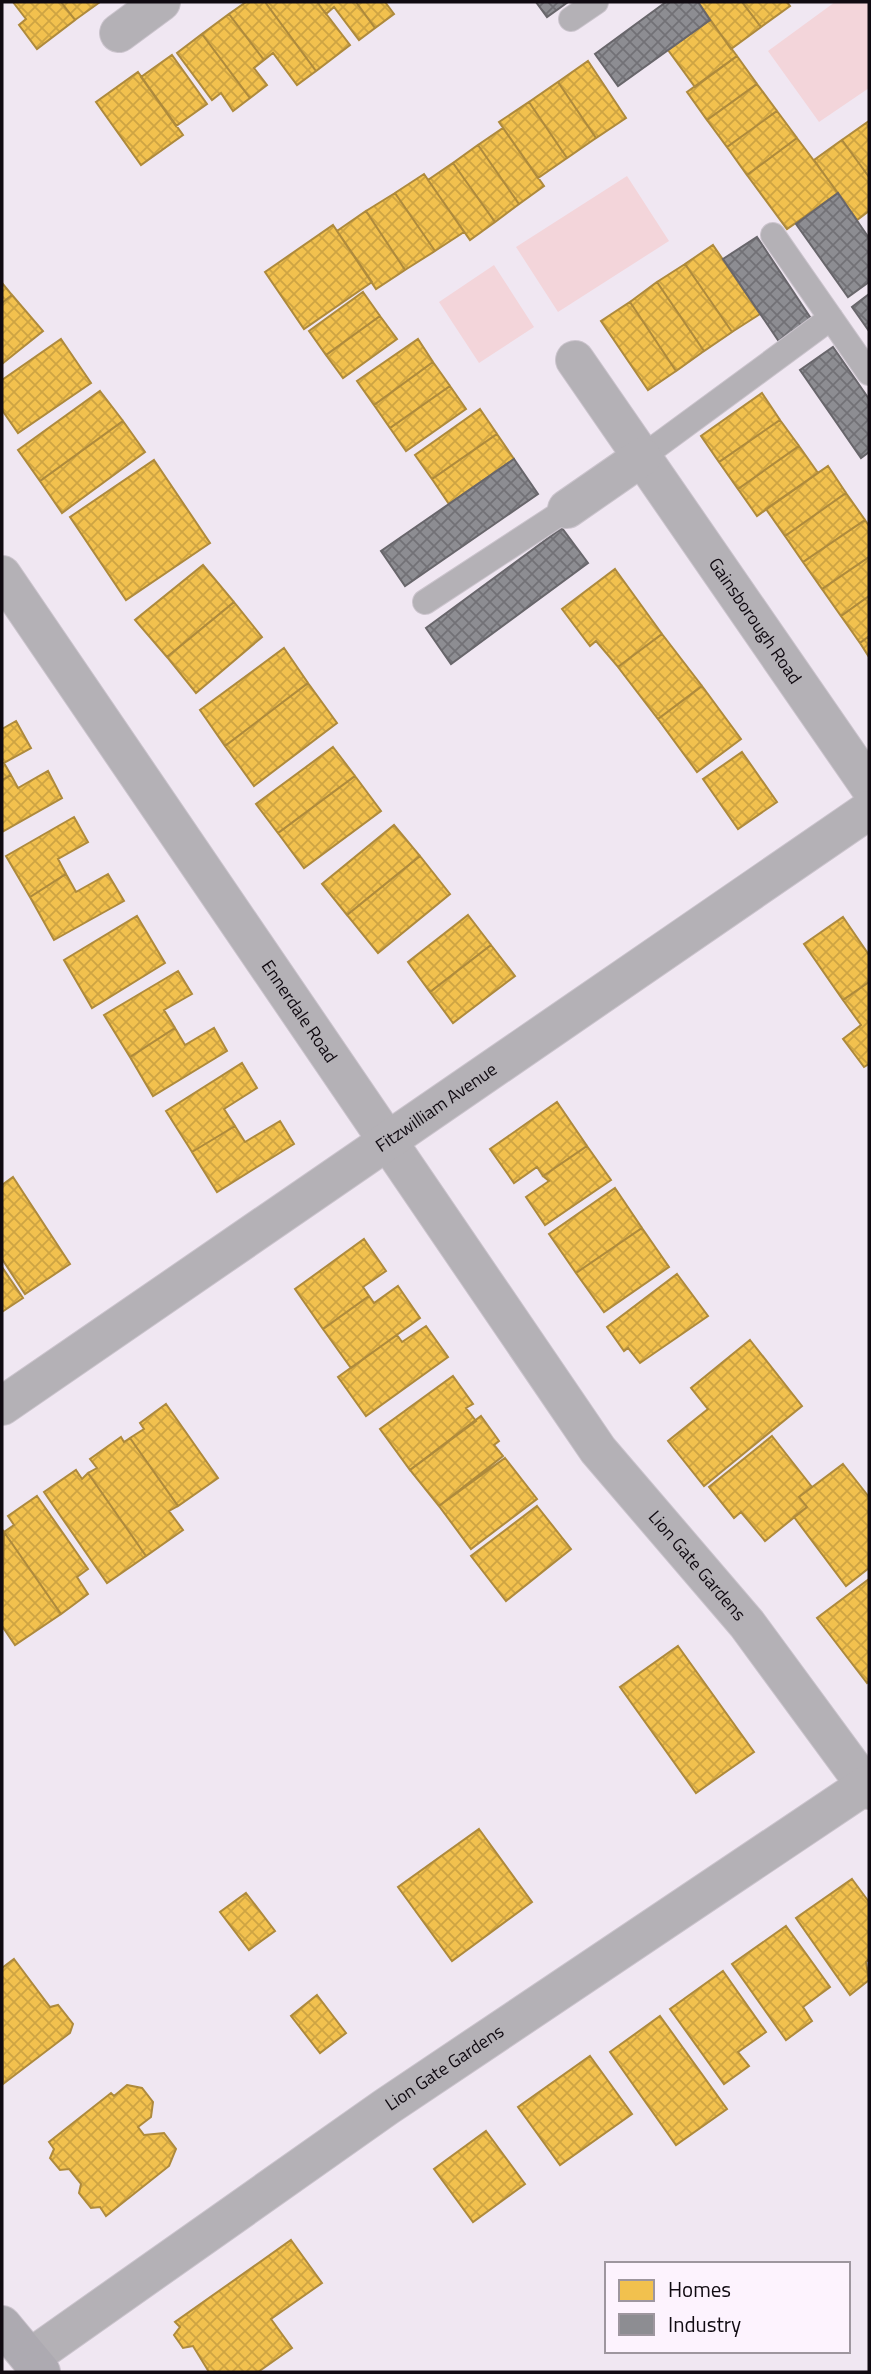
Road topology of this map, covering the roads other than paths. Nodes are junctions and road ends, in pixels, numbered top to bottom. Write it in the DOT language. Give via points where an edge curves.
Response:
graph roads {
  1 [pos="161,2"];
  2 [pos="596,2"];
  3 [pos="572,19"];
  4 [pos="119,33"];
  5 [pos="773,235"];
  6 [pos="831,318"];
  7 [pos="575,360"];
  8 [pos="869,373"];
  9 [pos="642,457"];
  10 [pos="567,509"];
  11 [pos="2,575"];
  12 [pos="425,602"];
  13 [pos="14,617"];
  14 [pos="869,786"];
  15 [pos="869,810"];
  16 [pos="388,1140"];
  17 [pos="2,1406"];
  18 [pos="598,1450"];
  19 [pos="867,1788"];
  20 [pos="2,2325"];
  21 [pos="35,2365"];
  1 -- 4 [label="street"];
  2 -- 3 [label="lane"];
  5 -- 6 [label="lane"];
  6 -- 8 [label="lane"];
  6 -- 9 [label="lane"];
  7 -- 9 [label="street, Gainsborough Road"];
  9 -- 10 [label="street"];
  9 -- 14 [label="street, Gainsborough Road"];
  10 -- 12 [label="lane"];
  11 -- 13 [label="street, Ennerdale Road"];
  13 -- 16 [label="street, Ennerdale Road"];
  15 -- 16 [label="street, Fitzwilliam Avenue"];
  16 -- 17 [label="street, Fitzwilliam Avenue"];
  16 -- 18 [label="street, Ennerdale Road"];
  18 -- 19 [label="street, Lion Gate Gardens" via="747,1624"];
  19 -- 21 [label="street, Lion Gate Gardens" via="386,2107"];
  20 -- 21 [label="main road"];
}
